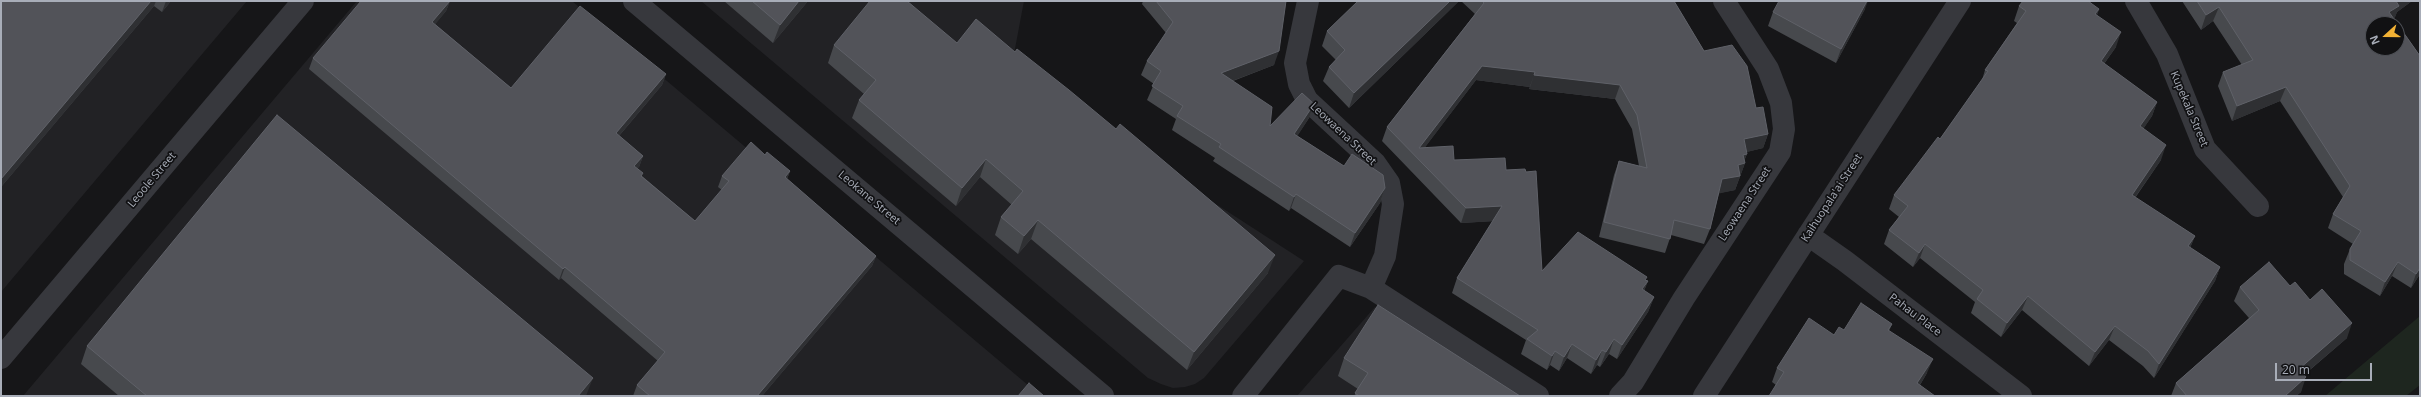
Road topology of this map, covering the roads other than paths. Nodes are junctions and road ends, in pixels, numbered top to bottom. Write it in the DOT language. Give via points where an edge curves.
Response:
graph roads {
  1 [pos="303,1"];
  2 [pos="634,1"];
  3 [pos="1308,1"];
  4 [pos="1724,1"];
  5 [pos="1960,1"];
  6 [pos="2136,1"];
  7 [pos="2258,206"];
  8 [pos="1808,235"];
  9 [pos="1371,288"];
  10 [pos="1,358"];
  11 [pos="1103,396"];
  12 [pos="1242,396"];
  13 [pos="1538,396"];
  14 [pos="1620,396"];
  15 [pos="1704,396"];
  16 [pos="2021,396"];
  1 -- 10 [label="street, Leoole Street"];
  2 -- 11 [label="street, Leokane Street"];
  3 -- 9 [label="street, Leowaena Street" via="1295,63 1302,89 1307,100 1376,163 1389,183 1393,204 1385,256"];
  4 -- 14 [label="street, Leowaena Street" via="1768,69 1781,103 1784,129 1780,152 1684,298 1633,382"];
  5 -- 8 [label="street, Kaihuopala'ai Street"];
  6 -- 7 [label="street, Kupekala Street" via="2167,54 2205,149"];
  8 -- 15 [label="street, Kaihuopala'ai Street"];
  8 -- 16 [label="street, Pahau Place"];
  9 -- 12 [label="street" via="1339,276"];
  9 -- 13 [label="street"];
}
